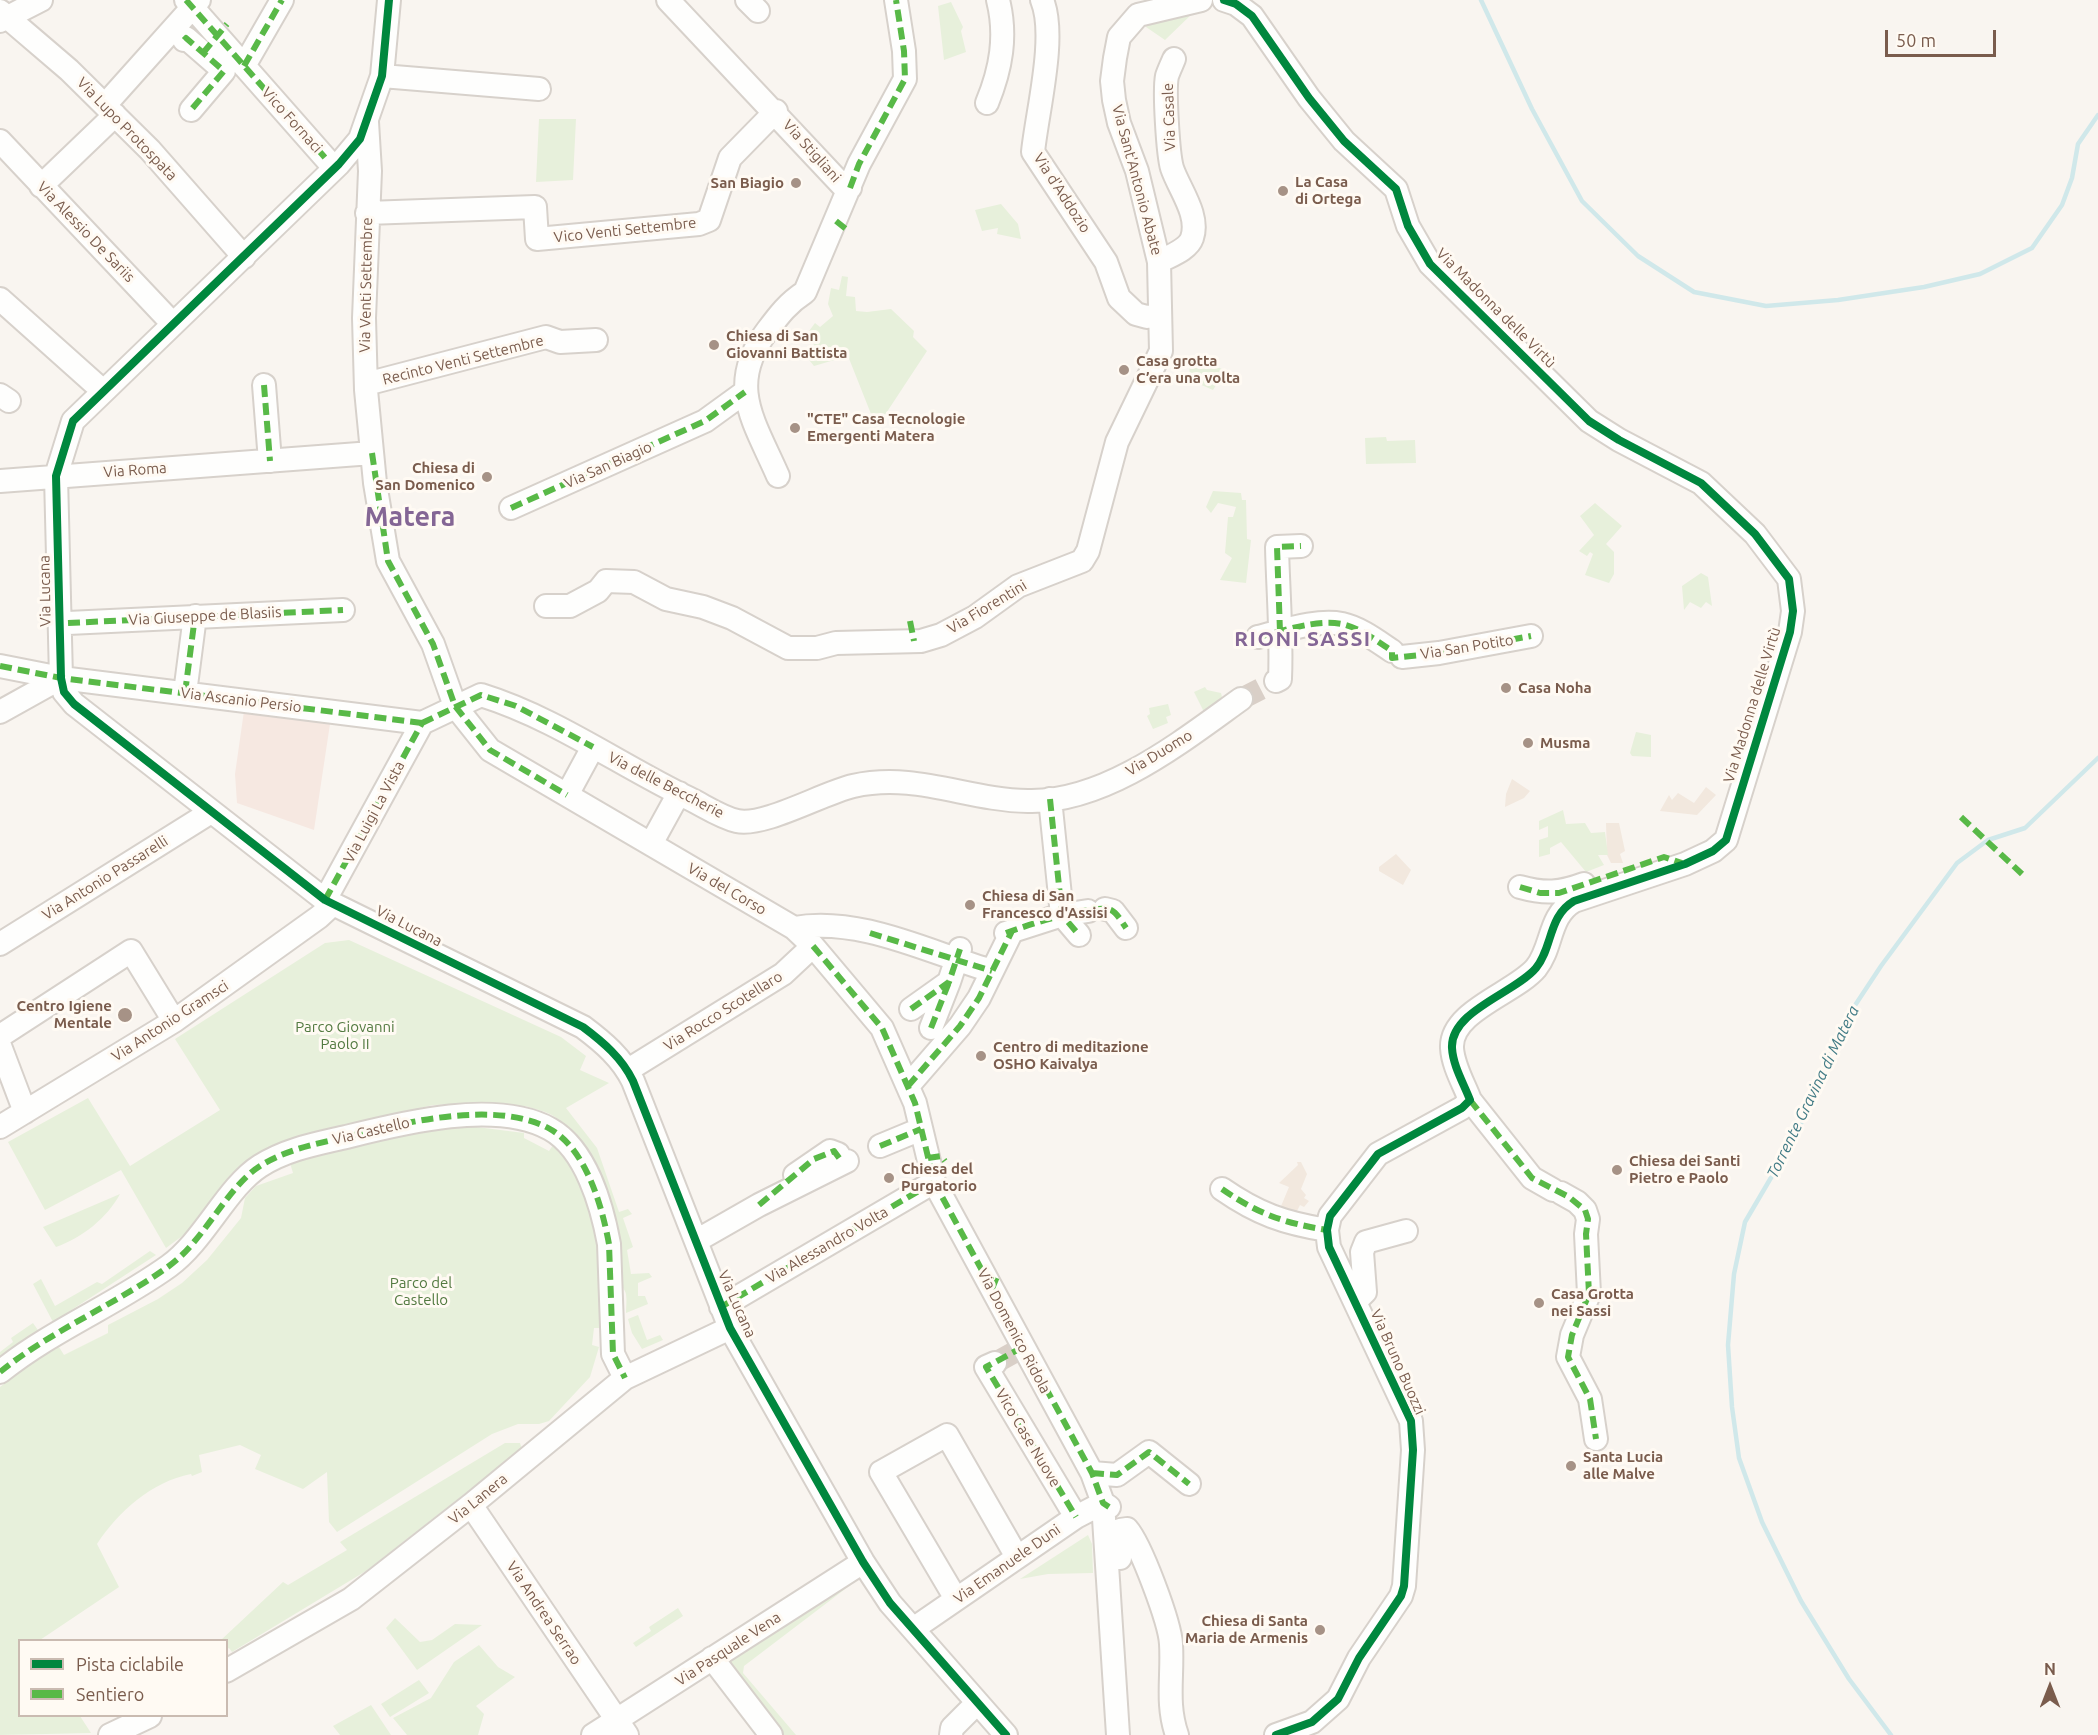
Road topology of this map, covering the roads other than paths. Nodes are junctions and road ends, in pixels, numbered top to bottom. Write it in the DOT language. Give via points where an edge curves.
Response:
graph roads {
  1 [pos="41,0"];
  2 [pos="282,0"];
  3 [pos="389,0"];
  4 [pos="668,0"];
  5 [pos="896,0"];
  6 [pos="998,0"];
  7 [pos="1042,0"];
  8 [pos="1224,0"];
  9 [pos="192,2"];
  10 [pos="1204,5"];
  11 [pos="1,17"];
  12 [pos="222,30"];
  13 [pos="184,40"];
  14 [pos="203,53"];
  15 [pos="1174,59"];
  16 [pos="239,67"];
  17 [pos="382,76"];
  18 [pos="538,89"];
  19 [pos="987,103"];
  20 [pos="110,110"];
  21 [pos="191,110"];
  22 [pos="776,111"];
  23 [pos="364,128"];
  24 [pos="0,141"];
  25 [pos="328,161"];
  26 [pos="41,186"];
  27 [pos="850,188"];
  28 [pos="367,213"];
  29 [pos="244,257"];
  30 [pos="1159,271"];
  31 [pos="0,299"];
  32 [pos="1159,315"];
  33 [pos="172,323"];
  34 [pos="596,340"];
  35 [pos="366,384"];
  36 [pos="264,386"];
  37 [pos="103,391"];
  38 [pos="745,392"];
  39 [pos="372,459"];
  40 [pos="270,460"];
  41 [pos="56,476"];
  42 [pos="778,476"];
  43 [pos="0,481"];
  44 [pos="511,508"];
  45 [pos="1301,546"];
  46 [pos="546,606"];
  47 [pos="343,610"];
  48 [pos="195,616"];
  49 [pos="68,623"];
  50 [pos="1280,632"];
  51 [pos="1531,636"];
  52 [pos="1258,637"];
  53 [pos="0,666"];
  54 [pos="61,678"];
  55 [pos="1276,681"];
  56 [pos="185,693"];
  57 [pos="1241,699"];
  58 [pos="454,706"];
  59 [pos="0,712"];
  60 [pos="422,723"];
  61 [pos="593,747"];
  62 [pos="679,793"];
  63 [pos="567,795"];
  64 [pos="1060,797"];
  65 [pos="211,812"];
  66 [pos="651,844"];
  67 [pos="1685,864"];
  68 [pos="1520,887"];
  69 [pos="329,903"];
  70 [pos="1062,915"];
  71 [pos="1108,915"];
  72 [pos="794,928"];
  73 [pos="1078,935"];
  74 [pos="0,944"];
  75 [pos="813,946"];
  76 [pos="958,954"];
  77 [pos="992,970"];
  78 [pos="948,982"];
  79 [pos="911,1009"];
  80 [pos="174,1021"];
  81 [pos="931,1029"];
  82 [pos="0,1036"];
  83 [pos="0,1046"];
  84 [pos="628,1070"];
  85 [pos="908,1086"];
  86 [pos="1470,1100"];
  87 [pos="25,1113"];
  88 [pos="0,1127"];
  89 [pos="921,1129"];
  90 [pos="880,1146"];
  91 [pos="845,1161"];
  92 [pos="934,1182"];
  93 [pos="1222,1189"];
  94 [pos="1327,1230"];
  95 [pos="1406,1231"];
  96 [pos="696,1241"];
  97 [pos="1356,1300"];
  98 [pos="725,1318"];
  99 [pos="1010,1354"];
  100 [pos="0,1372"];
  101 [pos="625,1378"];
  102 [pos="1596,1439"];
  103 [pos="1092,1473"];
  104 [pos="1189,1484"];
  105 [pos="471,1505"];
  106 [pos="1106,1505"];
  107 [pos="1076,1517"];
  108 [pos="1017,1557"];
  109 [pos="863,1562"];
  110 [pos="956,1599"];
  111 [pos="1112,1628"];
  112 [pos="913,1629"];
  113 [pos="712,1658"];
  114 [pos="228,1670"];
  115 [pos="977,1703"];
  116 [pos="138,1724"];
  117 [pos="622,1728"];
  118 [pos="949,1733"];
  119 [pos="110,1735"];
  120 [pos="593,1735"];
  121 [pos="771,1735"];
  122 [pos="1006,1735"];
  123 [pos="1118,1735"];
  124 [pos="1177,1735"];
  125 [pos="1276,1735"];
  1 -- 11 [label="street"];
  2 -- 16 [label="street"];
  3 -- 17 [label="street"];
  4 -- 22 [label="street, Via Stigliani"];
  5 -- 27 [label="street" via="905,79"];
  6 -- 19 [label="street" via="1004,25 1002,45"];
  7 -- 32 [label="street, Via d'Addozio" via="1048,38 1033,152 1106,262 1119,297 1136,314"];
  8 -- 67 [label="street, Via Madonna delle Virtù" via="1252,16 1344,141 1395,189 1408,226 1430,264 1589,421 1701,483 1755,534 1790,579 1790,632 1730,828 1718,847"];
  9 -- 12 [label="street"];
  9 -- 20 [label="street"];
  10 -- 30 [label="street, Via Sant'Antonio Abate" via="1138,15 1119,37 1112,81 1119,123 1133,155"];
  11 -- 20 [label="street, Via Lupo Protospata" via="69,70"];
  12 -- 14 [label="street"];
  12 -- 16 [label="street"];
  13 -- 14 [label="street"];
  14 -- 16 [label="street"];
  15 -- 30 [label="street, Via Casale" via="1167,77 1170,156 1186,199 1192,238"];
  16 -- 21 [label="street" via="224,71"];
  16 -- 25 [label="street, Vico Fornaci"];
  17 -- 18 [label="street"];
  17 -- 23 [label="street"];
  20 -- 26 [label="street"];
  20 -- 29 [label="street, Via Lupo Protospata"];
  22 -- 27 [label="street, Via Stigliani"];
  22 -- 28 [label="street, Vico Venti Settembre" via="730,159 710,220 699,224 537,239 535,207"];
  23 -- 28 [label="street, Via Venti Settembre" via="370,171"];
  23 -- 29 [label="street, Via Lucana" via="317,184"];
  24 -- 26 [label="street, Via Alessio De Sariis"];
  26 -- 33 [label="street, Via Alessio De Sariis"];
  27 -- 38 [label="street" via="841,225 805,292 788,302 756,344 747,364"];
  28 -- 35 [label="street, Via Venti Settembre"];
  29 -- 33 [label="street, Via Lucana"];
  30 -- 32 [label="street, Via Sant'Antonio Abate"];
  31 -- 37 [label="street"];
  32 -- 46 [label="street, Via Fiorentini" via="1161,351 1117,442 1082,561 1018,586 975,617 941,635 912,631 817,648 788,648 703,606 666,599 634,582 616,579 606,581 598,591 570,606"];
  33 -- 37 [label="street, Via Lucana"];
  34 -- 35 [label="street, Recinto Venti Settembre" via="567,342 546,337"];
  35 -- 39 [label="street, Via Venti Settembre"];
  36 -- 40 [label="street"];
  37 -- 41 [label="street, Via Lucana" via="73,421"];
  38 -- 42 [label="street"];
  38 -- 44 [label="street, Via San Biagio" via="705,421"];
  39 -- 40 [label="street, Via Roma"];
  39 -- 58 [label="street, Via Venti Settembre" via="388,561 433,644"];
  40 -- 41 [label="street, Via Roma"];
  41 -- 43 [label="street, Via Roma"];
  41 -- 54 [label="street, Via Lucana"];
  45 -- 50 [label="street" via="1277,547"];
  47 -- 48 [label="street, Via Giuseppe de Blasiis"];
  48 -- 49 [label="street, Via Giuseppe de Blasiis"];
  48 -- 56 [label="street"];
  50 -- 51 [label="street, Via San Potito" via="1341,624 1392,650"];
  50 -- 52 [label="street"];
  50 -- 55 [label="street" via="1280,679"];
  53 -- 54 [label="street, Via Ascanio Persio"];
  54 -- 56 [label="street, Via Ascanio Persio"];
  54 -- 59 [label="street"];
  54 -- 65 [label="street, Via Lucana" via="64,692 74,704"];
  56 -- 60 [label="street, Via Ascanio Persio"];
  57 -- 64 [label="street, Via Duomo" via="1172,749 1117,778"];
  58 -- 60 [label="street, Via delle Beccherie"];
  58 -- 61 [label="street, Via delle Beccherie" via="481,695 516,706"];
  58 -- 63 [label="street, Via del Corso" via="490,750"];
  60 -- 69 [label="street, Via Luigi La Vista"];
  61 -- 62 [label="street, Via delle Beccherie"];
  61 -- 63 [label="street"];
  62 -- 64 [label="street, Via delle Beccherie" via="737,821 761,820 854,786 907,781 1028,801"];
  62 -- 66 [label="street"];
  63 -- 66 [label="street, Via del Corso"];
  64 -- 70 [label="street"];
  65 -- 69 [label="street, Via Lucana"];
  65 -- 74 [label="street, Via Antonio Passarelli"];
  66 -- 72 [label="street, Via del Corso"];
  67 -- 68 [label="street" via="1664,857 1559,893"];
  67 -- 86 [label="street, Via Madonna delle Virtù" via="1567,905 1555,920 1537,966 1458,1026 1453,1038 1455,1063"];
  69 -- 80 [label="street, Via Antonio Gramsci" via="319,917"];
  69 -- 84 [label="street, Via Lucana" via="583,1027"];
  70 -- 71 [label="street"];
  70 -- 73 [label="street"];
  70 -- 77 [label="street" via="1009,932"];
  72 -- 75 [label="street, Via del Corso"];
  72 -- 76 [label="street" via="816,924"];
  75 -- 84 [label="street, Via Rocco Scotellaro" via="783,974"];
  75 -- 85 [label="street, Via del Corso" via="882,1028"];
  76 -- 77 [label="street"];
  76 -- 78 [label="street"];
  77 -- 85 [label="street" via="960,1026"];
  78 -- 79 [label="street"];
  78 -- 81 [label="street"];
  80 -- 82 [label="street" via="131,951"];
  80 -- 87 [label="street, Via Antonio Gramsci"];
  83 -- 87 [label="street"];
  84 -- 96 [label="street, Via Lucana"];
  85 -- 89 [label="street, Via Domenico Ridola"];
  86 -- 94 [label="street" via="1447,1117 1378,1154 1338,1204"];
  86 -- 102 [label="street" via="1532,1178 1585,1210 1589,1294 1572,1335 1568,1357 1590,1399"];
  87 -- 88 [label="street, Via Antonio Gramsci"];
  89 -- 90 [label="street"];
  89 -- 92 [label="street, Via Domenico Ridola" via="937,1160"];
  91 -- 96 [label="street"];
  92 -- 98 [label="street, Via Alessandro Volta"];
  92 -- 99 [label="street, Via Domenico Ridola" via="995,1281"];
  93 -- 94 [label="street" via="1251,1209 1304,1227"];
  94 -- 97 [label="street, Via Bruno Buozzi" via="1329,1247"];
  95 -- 97 [label="street" via="1366,1242 1362,1252 1365,1292"];
  96 -- 98 [label="street, Via Lucana"];
  97 -- 125 [label="street, Via Bruno Buozzi" via="1411,1421 1413,1450 1404,1586 1338,1700 1312,1722"];
  98 -- 101 [label="street, Via Lanera"];
  98 -- 109 [label="street, Via Lucana"];
  99 -- 103 [label="street, Via Domenico Ridola"];
  99 -- 107 [label="street, Vico Case Nuove" via="986,1367"];
  100 -- 101 [label="street, Via Castello" via="27,1350 170,1266 258,1167 290,1150 455,1114 509,1117 552,1130 572,1147 605,1226 613,1354"];
  101 -- 105 [label="street, Via Lanera"];
  103 -- 104 [label="street" via="1117,1474 1149,1452"];
  103 -- 106 [label="street, Via Domenico Ridola"];
  105 -- 114 [label="street, Via Lanera" via="351,1599"];
  105 -- 117 [label="street, Via Andrea Serrao"];
  106 -- 107 [label="street, Via Emanuele Duni"];
  106 -- 111 [label="street, Via Domenico Ridola"];
  107 -- 108 [label="street, Via Emanuele Duni"];
  108 -- 110 [label="street, Via Emanuele Duni"];
  108 -- 110 [label="street" via="947,1435 881,1472"];
  109 -- 112 [label="street, Via Lucana"];
  109 -- 113 [label="street, Via Pasquale Vena"];
  110 -- 112 [label="street, Via Emanuele Duni"];
  111 -- 123 [label="street, Via Domenico Ridola"];
  111 -- 124 [label="street" via="1124,1609 1119,1534 1127,1529 1169,1627 1171,1719"];
  112 -- 115 [label="street, Via Lucana"];
  113 -- 117 [label="street, Via Pasquale Vena"];
  113 -- 121 [label="street"];
  115 -- 118 [label="street"];
  115 -- 122 [label="street, Via Lucana"];
  116 -- 119 [label="street"];
  117 -- 120 [label="street, Via Pasquale Vena"];
}
